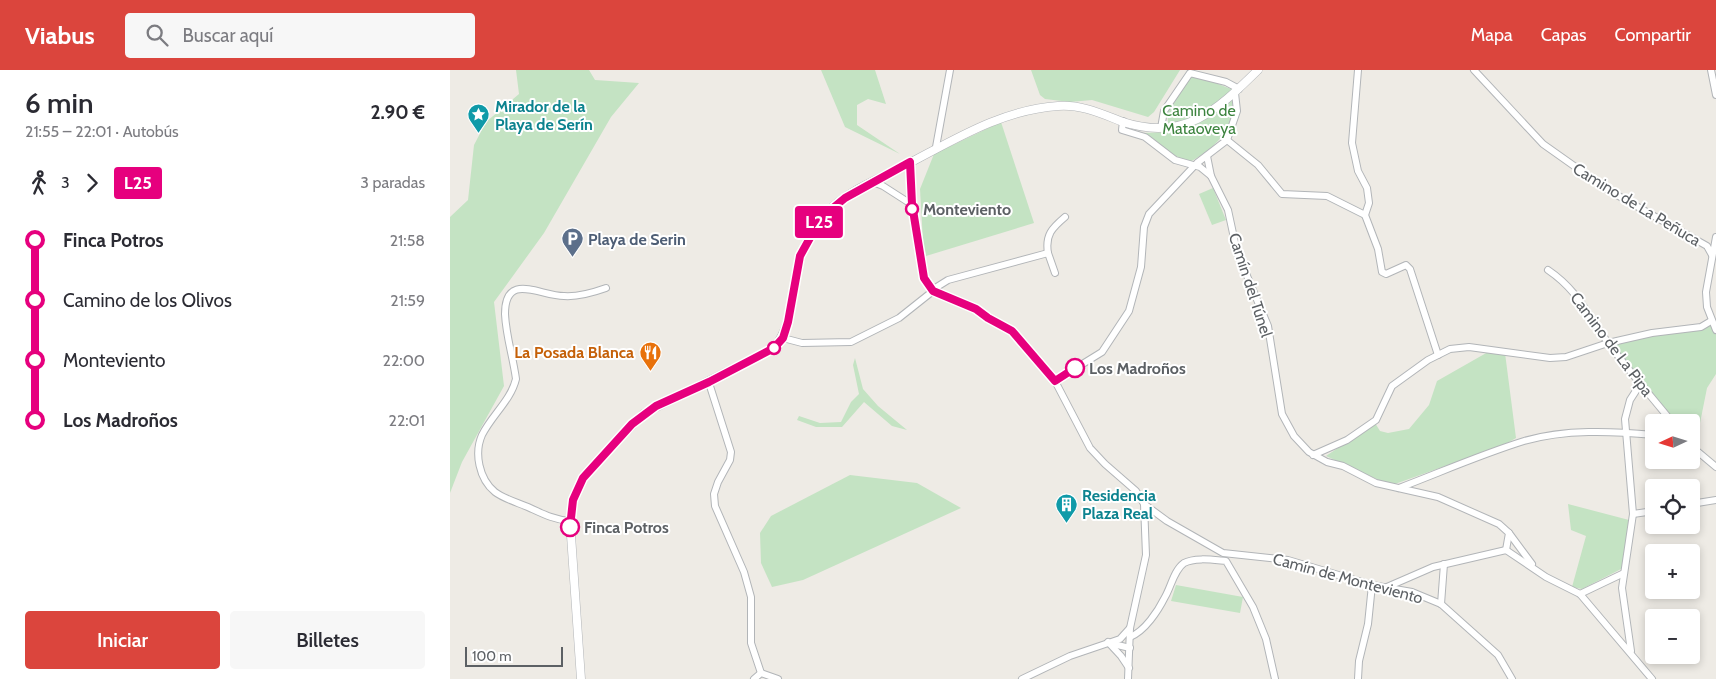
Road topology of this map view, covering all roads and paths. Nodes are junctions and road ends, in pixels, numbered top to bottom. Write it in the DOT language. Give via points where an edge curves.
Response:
graph roads {
  1 [pos="950,70"];
  2 [pos="1258,70"];
  3 [pos="1358,70"];
  4 [pos="1474,70"];
  5 [pos="1711,70"];
  6 [pos="1237,91"];
  7 [pos="1716,95"];
  8 [pos="1123,121"];
  9 [pos="1161,128"];
  10 [pos="1227,140"];
  11 [pos="936,147"];
  12 [pos="1207,156"];
  13 [pos="910,162"];
  14 [pos="1195,165"];
  15 [pos="1212,176"];
  16 [pos="873,182"];
  17 [pos="912,204"];
  18 [pos="1365,215"];
  19 [pos="1065,217"];
  20 [pos="1716,237"];
  21 [pos="1048,253"];
  22 [pos="1712,255"];
  23 [pos="1548,270"];
  24 [pos="1055,273"];
  25 [pos="606,288"];
  26 [pos="933,291"];
  27 [pos="1711,320"];
  28 [pos="1716,330"];
  29 [pos="783,338"];
  30 [pos="1608,343"];
  31 [pos="1438,355"];
  32 [pos="1055,381"];
  33 [pos="709,382"];
  34 [pos="1641,383"];
  35 [pos="1665,414"];
  36 [pos="1626,432"];
  37 [pos="1645,434"];
  38 [pos="1700,453"];
  39 [pos="1313,455"];
  40 [pos="1716,467"];
  41 [pos="1398,488"];
  42 [pos="1716,500"];
  43 [pos="1700,503"];
  44 [pos="1144,504"];
  45 [pos="1645,512"];
  46 [pos="1633,514"];
  47 [pos="570,521"];
  48 [pos="1509,533"];
  49 [pos="1506,550"];
  50 [pos="1444,564"];
  51 [pos="1538,570"];
  52 [pos="1624,573"];
  53 [pos="1372,586"];
  54 [pos="1387,588"];
  55 [pos="1580,594"];
  56 [pos="1441,604"];
  57 [pos="1130,628"];
  58 [pos="1130,637"];
  59 [pos="1108,642"];
  60 [pos="1130,648"];
  61 [pos="1631,652"];
  62 [pos="1129,669"];
  63 [pos="761,673"];
  64 [pos="580,679"];
  65 [pos="754,679"];
  66 [pos="778,679"];
  67 [pos="1022,679"];
  68 [pos="1128,679"];
  69 [pos="1275,679"];
  70 [pos="1358,679"];
  71 [pos="1512,679"];
  72 [pos="1652,679"];
  1 -- 11 [label="street"];
  2 -- 6 [label="street"];
  3 -- 18 [label="street" via="1352,143 1358,171 1368,188 1369,203"];
  4 -- 22 [label="street, Camino de La Peñuca" via="1543,144 1608,190 1707,246"];
  5 -- 7 [label="street"];
  6 -- 9 [label="street" via="1217,109 1198,120"];
  6 -- 9 [label="street" via="1226,82 1190,73 1164,111"];
  6 -- 10 [label="street" via="1237,111"];
  8 -- 9 [label="street"];
  8 -- 11 [label="street" via="1092,109 1058,106 1011,115"];
  8 -- 14 [label="street" via="1122,130 1145,137 1175,160"];
  10 -- 12 [label="street"];
  10 -- 18 [label="street" via="1258,165 1282,194 1327,196"];
  11 -- 13 [label="street"];
  12 -- 14 [label="street"];
  12 -- 15 [label="street, Camín del Túnel"];
  13 -- 16 [label="street"];
  13 -- 17 [label="street"];
  14 -- 15 [label="street"];
  14 -- 32 [label="street" via="1149,214 1130,311 1102,352"];
  15 -- 39 [label="street, Camín del Túnel" via="1228,210 1237,252 1268,326 1282,414 1294,436"];
  16 -- 17 [label="street"];
  16 -- 29 [label="street" via="845,198 821,218 800,256"];
  17 -- 26 [label="street" via="924,278"];
  18 -- 31 [label="street" via="1378,249 1382,272 1386,274 1406,265 1410,269"];
  19 -- 21 [label="street" via="1048,234"];
  20 -- 22 [label="street"];
  21 -- 24 [label="street"];
  21 -- 26 [label="street" via="948,280"];
  22 -- 27 [label="street" via="1706,292"];
  23 -- 30 [label="street, Camino de La Pipa" via="1585,305"];
  25 -- 47 [label="street" via="576,296 550,295 524,288 509,294 506,314 516,379 514,389 493,416 478,449 479,464 494,491 557,520"];
  26 -- 29 [label="street" via="899,318 851,342 802,343"];
  26 -- 32 [label="street, Camín de Monteviento" via="976,309 1012,331"];
  27 -- 28 [label="street"];
  27 -- 30 [label="street" via="1701,327"];
  29 -- 33 [label="street" via="765,355"];
  30 -- 31 [label="street" via="1566,357 1469,348 1450,349"];
  30 -- 34 [label="street, Camino de La Pipa"];
  31 -- 39 [label="street" via="1392,386 1376,420 1346,440"];
  32 -- 44 [label="street, Camín de Monteviento" via="1090,448 1136,491"];
  33 -- 47 [label="street" via="656,406 632,424 583,478 573,500"];
  33 -- 63 [label="street" via="731,452 714,494 715,506 744,572 751,597 751,643"];
  34 -- 35 [label="street, Camino de La Pipa"];
  34 -- 36 [label="street" via="1627,408"];
  36 -- 37 [label="street"];
  36 -- 41 [label="street" via="1567,433 1526,441"];
  36 -- 46 [label="street"];
  38 -- 40 [label="street"];
  39 -- 41 [label="street, Camín del Túnel" via="1376,483"];
  41 -- 48 [label="street, Camín del Túnel" via="1438,497 1499,524"];
  42 -- 43 [label="street"];
  44 -- 53 [label="street, Camín de Monteviento" via="1223,553 1288,560"];
  44 -- 57 [label="street" via="1146,555"];
  45 -- 46 [label="street"];
  46 -- 52 [label="street"];
  47 -- 64 [label="street"];
  48 -- 49 [label="street"];
  48 -- 51 [label="street, Camín del Túnel"];
  49 -- 50 [label="street"];
  49 -- 51 [label="street"];
  50 -- 54 [label="street"];
  50 -- 56 [label="street"];
  51 -- 55 [label="street"];
  52 -- 55 [label="street"];
  52 -- 61 [label="street" via="1622,588"];
  53 -- 54 [label="street, Camín de Monteviento"];
  53 -- 70 [label="street"];
  54 -- 56 [label="street, Camín de Monteviento" via="1412,592"];
  55 -- 61 [label="street"];
  56 -- 71 [label="street, Camín de Monteviento" via="1498,655"];
  57 -- 58 [label="street"];
  57 -- 59 [label="street" via="1120,639"];
  58 -- 60 [label="street"];
  58 -- 69 [label="street" via="1139,632 1152,616 1185,562 1226,561 1254,606"];
  59 -- 60 [label="street"];
  59 -- 62 [label="street"];
  59 -- 67 [label="street"];
  60 -- 62 [label="street"];
  61 -- 72 [label="street"];
  62 -- 68 [label="street"];
  63 -- 65 [label="street"];
  63 -- 66 [label="street"];
}
